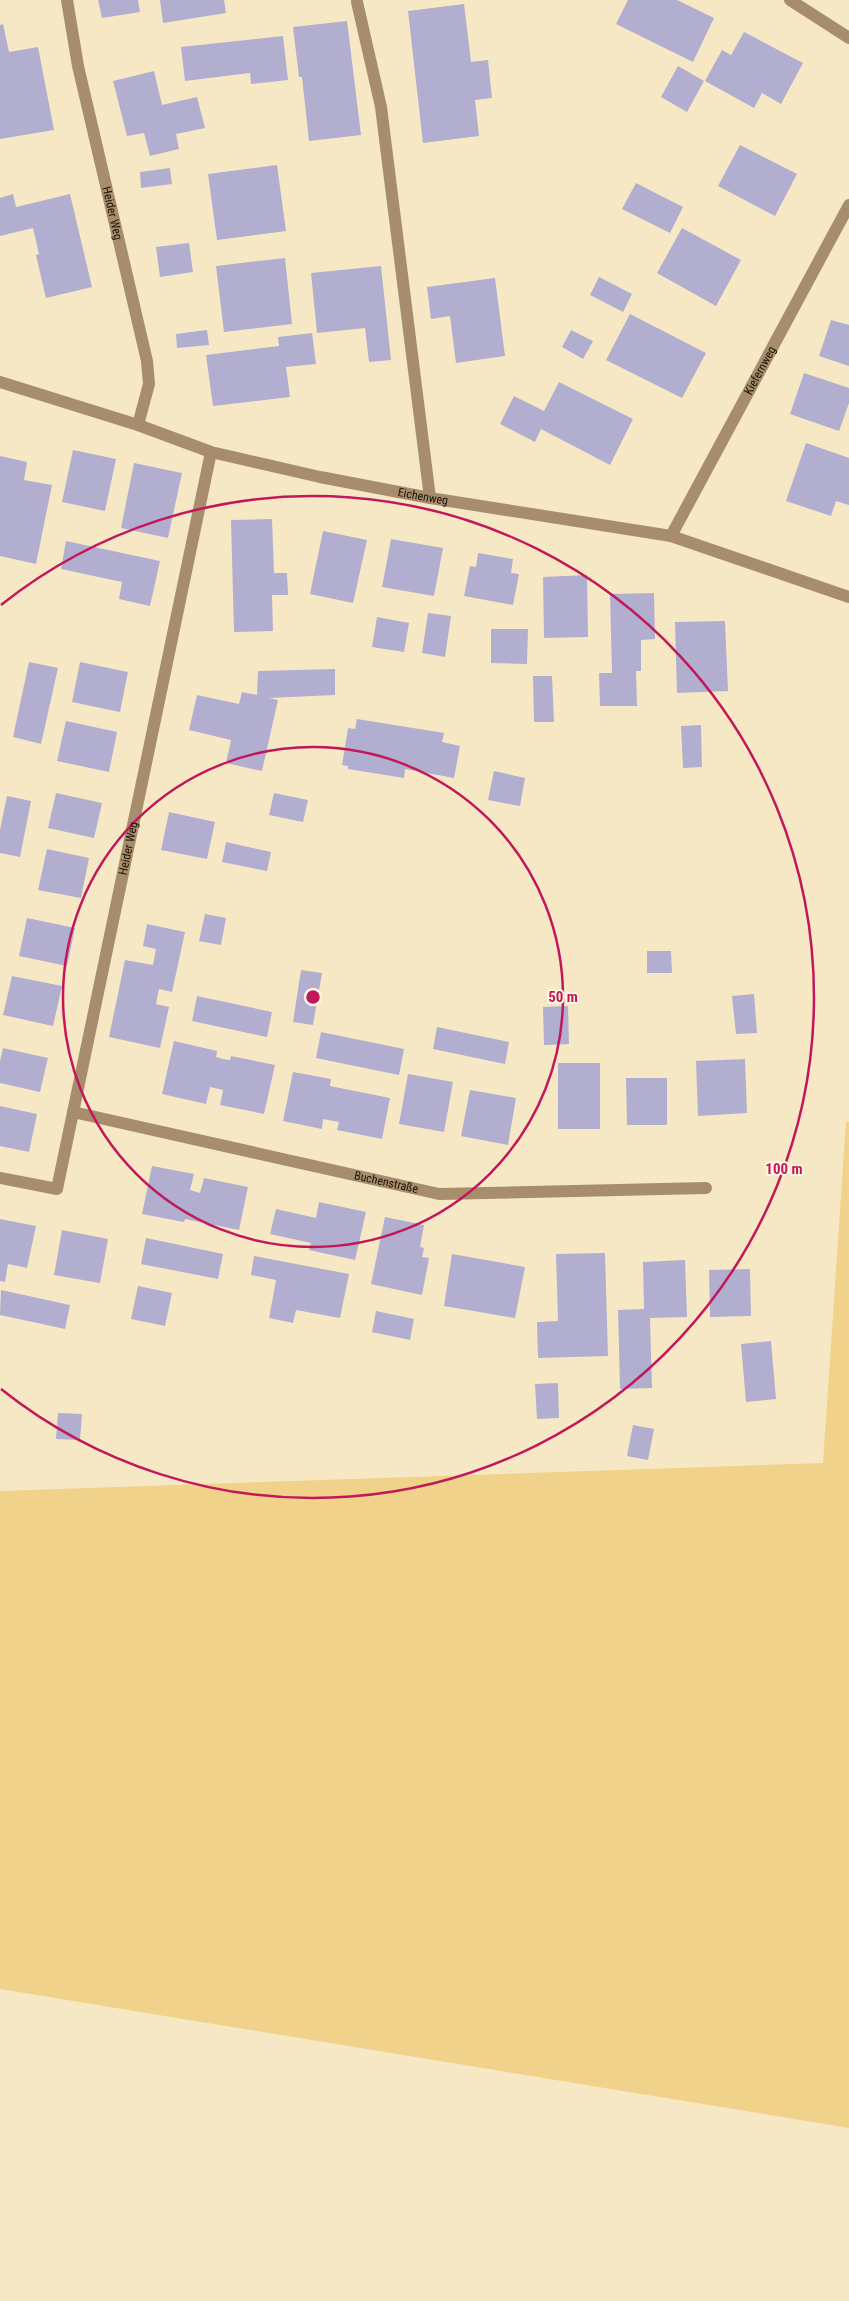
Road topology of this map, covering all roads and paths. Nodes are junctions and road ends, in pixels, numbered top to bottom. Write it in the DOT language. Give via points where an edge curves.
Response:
graph roads {
  1 [pos="67,0"];
  2 [pos="790,0"];
  3 [pos="357,2"];
  4 [pos="849,38"];
  5 [pos="849,205"];
  6 [pos="0,382"];
  7 [pos="138,425"];
  8 [pos="210,452"];
  9 [pos="430,498"];
  10 [pos="671,536"];
  11 [pos="849,597"];
  12 [pos="73,1112"];
  13 [pos="0,1178"];
  14 [pos="706,1188"];
  1 -- 7 [label="street, Heider Weg" via="78,66 148,362 149,384"];
  2 -- 4 [label="street"];
  3 -- 9 [label="street" via="381,107"];
  5 -- 10 [label="street, Kiefernweg"];
  6 -- 7 [label="street, Eichenweg"];
  7 -- 8 [label="street, Eichenweg"];
  8 -- 9 [label="street, Eichenweg"];
  8 -- 12 [label="street, Heider Weg"];
  9 -- 10 [label="street, Eichenweg"];
  10 -- 11 [label="street, Eichenweg"];
  12 -- 13 [label="street, Heider Weg" via="57,1189"];
  12 -- 14 [label="street, Buchenstraße" via="439,1194"];
}
